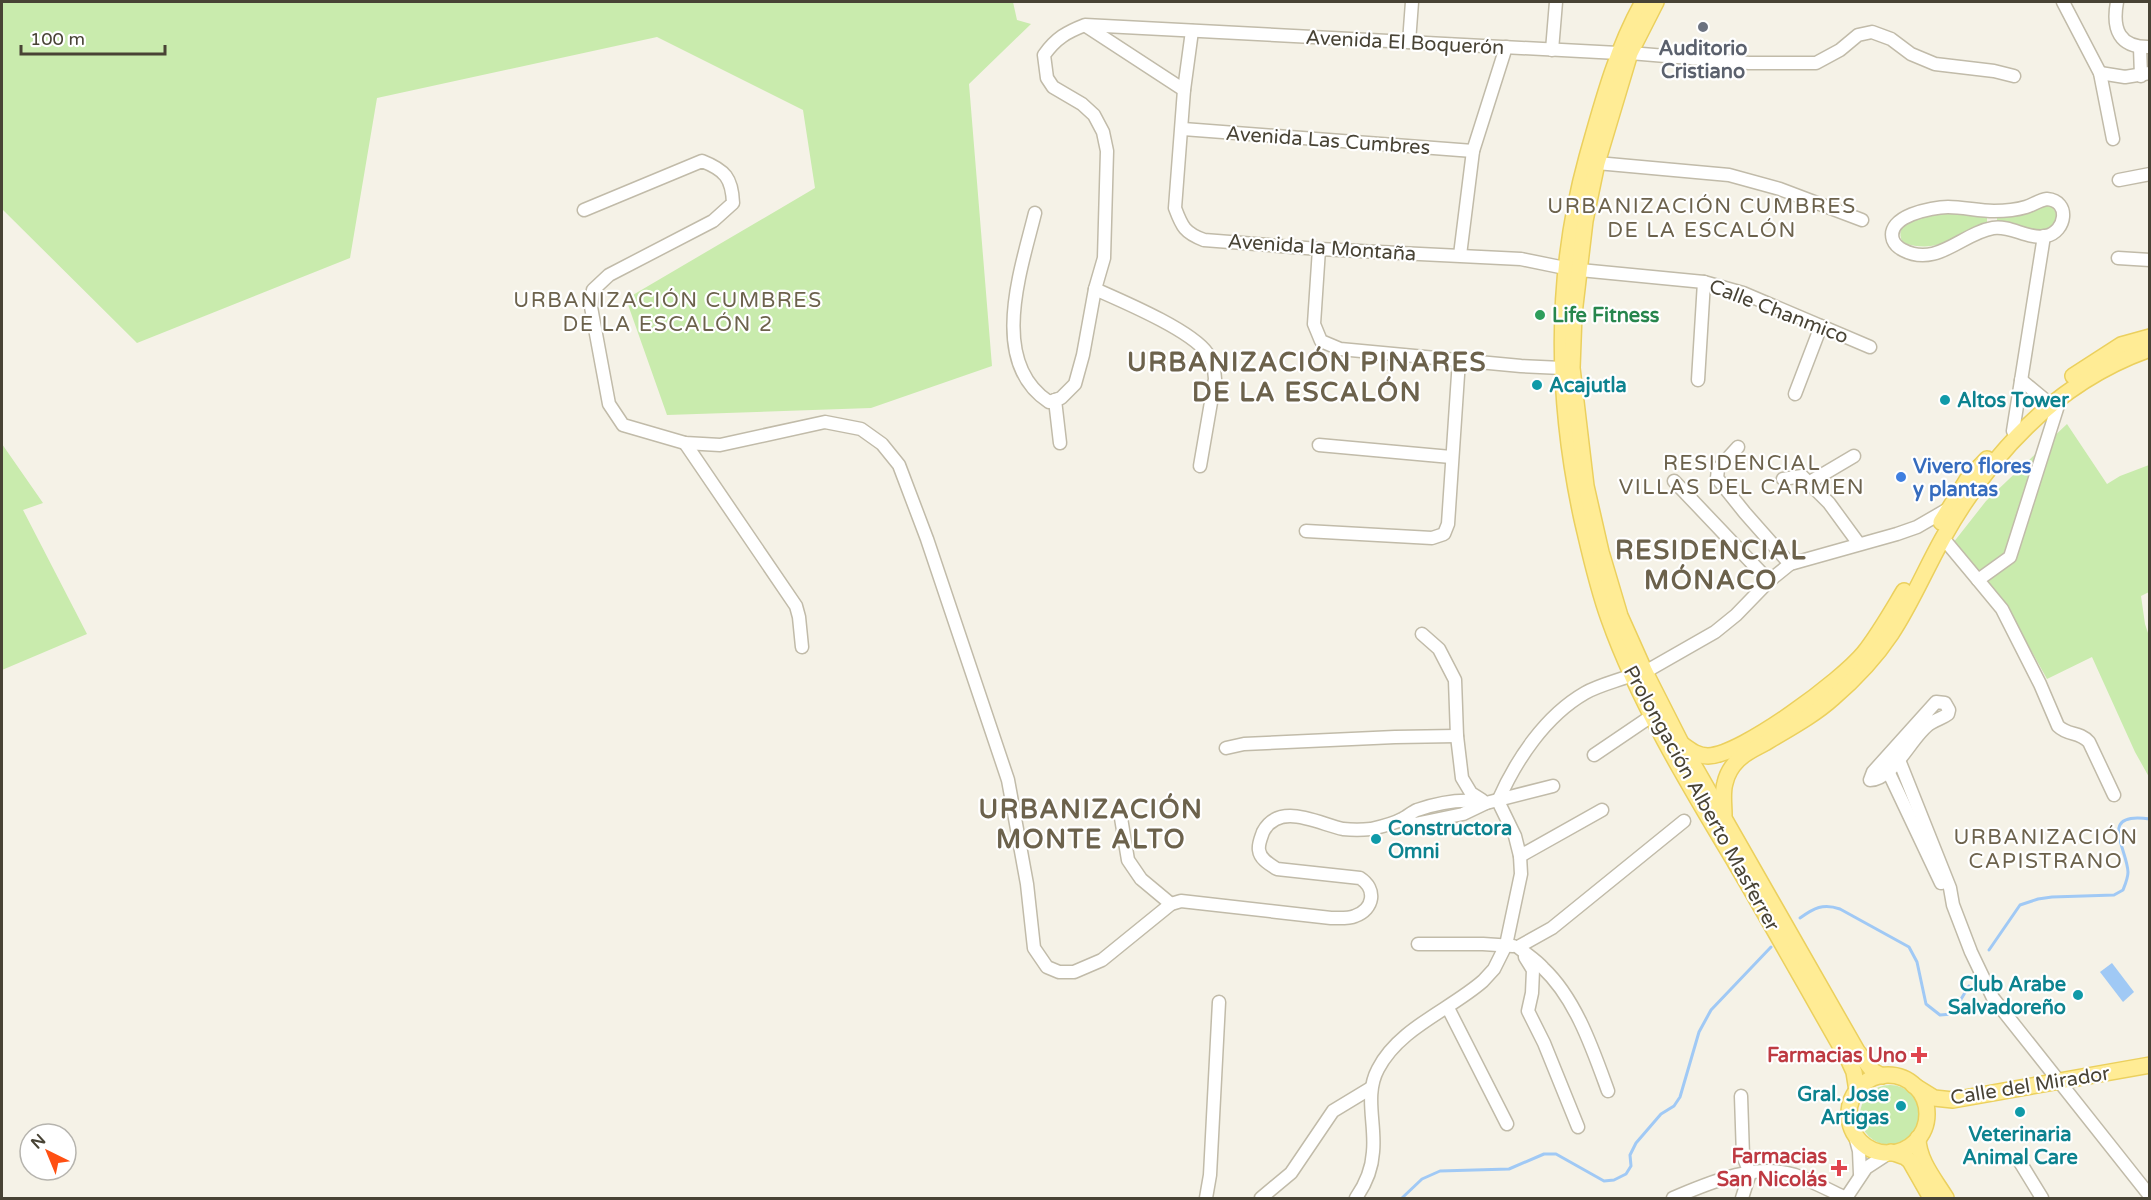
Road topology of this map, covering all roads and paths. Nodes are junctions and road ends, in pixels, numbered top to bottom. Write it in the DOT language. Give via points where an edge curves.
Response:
graph roads {
  1 [pos="1412,2"];
  2 [pos="1556,2"];
  3 [pos="1643,2"];
  4 [pos="1656,2"];
  5 [pos="2063,2"];
  6 [pos="2117,2"];
  7 [pos="1085,25"];
  8 [pos="1192,31"];
  9 [pos="1409,42"];
  10 [pos="1506,47"];
  11 [pos="2145,47"];
  12 [pos="1552,50"];
  13 [pos="1624,53"];
  14 [pos="2100,73"];
  15 [pos="2145,74"];
  16 [pos="2014,76"];
  17 [pos="1184,90"];
  18 [pos="1183,129"];
  19 [pos="2113,139"];
  20 [pos="1473,151"];
  21 [pos="1598,163"];
  22 [pos="2150,174"];
  23 [pos="2119,180"];
  24 [pos="584,210"];
  25 [pos="1992,211"];
  26 [pos="1035,213"];
  27 [pos="1862,220"];
  28 [pos="1991,228"];
  29 [pos="2044,236"];
  30 [pos="1319,249"];
  31 [pos="1460,255"];
  32 [pos="2118,258"];
  33 [pos="2150,260"];
  34 [pos="1572,269"];
  35 [pos="1704,282"];
  36 [pos="1095,289"];
  37 [pos="1821,326"];
  38 [pos="2150,337"];
  39 [pos="1870,347"];
  40 [pos="2150,349"];
  41 [pos="1459,360"];
  42 [pos="1562,368"];
  43 [pos="1698,380"];
  44 [pos="2021,380"];
  45 [pos="1795,394"];
  46 [pos="2062,395"];
  47 [pos="2043,399"];
  48 [pos="1054,400"];
  49 [pos="2013,431"];
  50 [pos="685,443"];
  51 [pos="1060,443"];
  52 [pos="1319,445"];
  53 [pos="1738,447"];
  54 [pos="1854,456"];
  55 [pos="1451,457"];
  56 [pos="1200,465"];
  57 [pos="1783,479"];
  58 [pos="1674,481"];
  59 [pos="1810,483"];
  60 [pos="1949,509"];
  61 [pos="1306,531"];
  62 [pos="1943,538"];
  63 [pos="1859,544"];
  64 [pos="1790,564"];
  65 [pos="1978,580"];
  66 [pos="1769,581"];
  67 [pos="1422,634"];
  68 [pos="802,647"];
  69 [pos="1639,674"];
  70 [pos="1653,715"];
  71 [pos="1457,736"];
  72 [pos="1681,743"];
  73 [pos="1226,748"];
  74 [pos="1594,755"];
  75 [pos="1899,760"];
  76 [pos="1888,771"];
  77 [pos="1552,786"];
  78 [pos="2114,795"];
  79 [pos="1492,802"];
  80 [pos="1602,810"];
  81 [pos="1121,818"];
  82 [pos="1724,818"];
  83 [pos="1684,821"];
  84 [pos="1520,856"];
  85 [pos="1172,904"];
  86 [pos="1953,905"];
  87 [pos="1418,944"];
  88 [pos="1512,946"];
  89 [pos="1219,1002"];
  90 [pos="1448,1008"];
  91 [pos="2150,1065"];
  92 [pos="2150,1071"];
  93 [pos="1882,1076"];
  94 [pos="2061,1084"];
  95 [pos="1913,1085"];
  96 [pos="1371,1088"];
  97 [pos="1608,1091"];
  98 [pos="1857,1091"];
  99 [pos="1741,1096"];
  100 [pos="1507,1124"];
  101 [pos="1578,1127"];
  102 [pos="1921,1132"];
  103 [pos="1856,1136"];
  104 [pos="1890,1153"];
  105 [pos="2020,1162"];
  106 [pos="1750,1173"];
  107 [pos="1860,1174"];
  108 [pos="2150,1196"];
  109 [pos="1206,1198"];
  110 [pos="1261,1198"];
  111 [pos="1356,1198"];
  112 [pos="1673,1198"];
  113 [pos="1742,1198"];
  114 [pos="1846,1198"];
  115 [pos="1931,1198"];
  116 [pos="1946,1198"];
  117 [pos="2042,1198"];
  1 -- 9 [label="street"];
  2 -- 12 [label="street"];
  3 -- 13 [label="main road, Prolongación Alberto Masferrer" via="1632,21"];
  4 -- 13 [label="main road, Prolongación Alberto Masferrer"];
  5 -- 14 [label="street"];
  6 -- 11 [label="street" via="2118,33 2127,44"];
  7 -- 8 [label="street, Avenida El Boquerón"];
  7 -- 17 [label="street"];
  7 -- 36 [label="street" via="1064,33 1044,55 1047,78 1053,87 1082,104 1103,132 1107,160 1104,258"];
  8 -- 9 [label="street, Avenida El Boquerón"];
  8 -- 17 [label="street"];
  9 -- 10 [label="street, Avenida El Boquerón"];
  10 -- 12 [label="street, Avenida El Boquerón"];
  10 -- 20 [label="street"];
  11 -- 15 [label="street"];
  12 -- 13 [label="street, Avenida El Boquerón"];
  13 -- 16 [label="street, Avenida El Boquerón" via="1816,63 1858,35 1872,32 1935,64"];
  13 -- 21 [label="main road, Prolongación Alberto Masferrer"];
  13 -- 34 [label="main road, Prolongación Alberto Masferrer" via="1574,209"];
  14 -- 15 [label="street" via="2125,77"];
  14 -- 19 [label="street"];
  17 -- 18 [label="street"];
  18 -- 20 [label="street, Avenida Las Cumbres"];
  18 -- 30 [label="street, Avenida la Montaña" via="1175,208 1180,224 1190,235 1204,240"];
  20 -- 31 [label="street"];
  21 -- 27 [label="street" via="1729,175 1780,189"];
  21 -- 34 [label="main road, Prolongación Alberto Masferrer"];
  22 -- 23 [label="street"];
  24 -- 50 [label="street" via="702,161 719,168 732,185 733,203 712,221 609,275 592,291 591,307 609,404 623,426"];
  25 -- 28 [label="street"];
  25 -- 28 [label="street" via="1946,207 1912,214 1899,220 1893,239 1897,247 1909,253 1935,253"];
  25 -- 29 [label="street" via="2053,200 2063,210 2062,223"];
  26 -- 48 [label="street" via="1013,306 1013,330 1025,379 1035,393 1049,402"];
  28 -- 29 [label="street"];
  29 -- 44 [label="street"];
  30 -- 31 [label="street, Avenida la Montaña"];
  30 -- 41 [label="street" via="1314,324 1321,341 1340,349"];
  31 -- 34 [label="street, Avenida la Montaña" via="1521,259"];
  32 -- 33 [label="street"];
  34 -- 35 [label="street, Calle Chanmico"];
  34 -- 42 [label="main road, Prolongación Alberto Masferrer"];
  34 -- 69 [label="main road, Prolongación Alberto Masferrer" via="1572,368 1582,464 1607,573"];
  35 -- 37 [label="street, Calle Chanmico" via="1743,293"];
  35 -- 43 [label="street"];
  36 -- 48 [label="street" via="1075,384"];
  36 -- 56 [label="street" via="1162,321 1207,353 1215,379"];
  37 -- 39 [label="street, Calle Chanmico"];
  37 -- 45 [label="street"];
  38 -- 47 [label="main road" via="2121,345"];
  40 -- 46 [label="main road" via="2126,357"];
  41 -- 42 [label="street"];
  41 -- 55 [label="street"];
  42 -- 69 [label="main road, Prolongación Alberto Masferrer" via="1572,473 1593,566 1609,620"];
  44 -- 47 [label="street"];
  44 -- 49 [label="street"];
  46 -- 62 [label="main road" via="2008,446 1976,486"];
  46 -- 65 [label="street" via="2010,557"];
  47 -- 49 [label="main road"];
  48 -- 51 [label="street"];
  49 -- 60 [label="main road" via="1967,480"];
  50 -- 68 [label="street" via="796,606"];
  50 -- 85 [label="street" via="720,445 825,422 861,429 882,444 899,465 927,539 1008,780 1034,948 1047,967 1074,972 1102,960"];
  52 -- 55 [label="street"];
  53 -- 64 [label="street" via="1718,469 1717,478"];
  54 -- 59 [label="street"];
  55 -- 61 [label="street" via="1448,524 1444,534 1432,538"];
  57 -- 59 [label="street" via="1802,476"];
  58 -- 66 [label="street"];
  59 -- 63 [label="street"];
  60 -- 63 [label="street" via="1917,527"];
  60 -- 72 [label="main road" via="1900,597 1865,652 1849,669 1803,706 1732,748 1707,756"];
  62 -- 65 [label="street"];
  62 -- 82 [label="main road" via="1891,634 1865,668 1832,700 1733,765 1724,786"];
  63 -- 64 [label="street"];
  64 -- 66 [label="street"];
  65 -- 78 [label="street" via="2002,609 2058,726 2083,735 2089,742"];
  66 -- 69 [label="street" via="1715,632"];
  67 -- 71 [label="street" via="1439,649 1455,680"];
  69 -- 70 [label="main road, Prolongación Alberto Masferrer"];
  69 -- 72 [label="main road, Prolongación Alberto Masferrer"];
  69 -- 79 [label="street" via="1586,693 1553,717"];
  70 -- 74 [label="street"];
  70 -- 98 [label="main road, Prolongación Alberto Masferrer" via="1849,1061"];
  71 -- 73 [label="street" via="1244,744"];
  71 -- 79 [label="street" via="1462,778 1472,793"];
  72 -- 82 [label="main road, Prolongación Alberto Masferrer"];
  75 -- 76 [label="street"];
  75 -- 76 [label="street" via="1931,723 1948,714 1945,703 1936,702 1873,771 1870,780"];
  75 -- 86 [label="street" via="1950,888"];
  76 -- 86 [label="street"];
  77 -- 79 [label="street"];
  79 -- 84 [label="street" via="1515,836"];
  79 -- 85 [label="street" via="1467,801 1416,810 1400,821 1358,830 1298,816 1274,820 1265,829 1258,847 1260,855 1277,869 1360,878 1366,882 1372,899 1353,918 1193,901"];
  80 -- 84 [label="street"];
  81 -- 85 [label="street" via="1128,860 1141,879"];
  82 -- 93 [label="main road, Prolongación Alberto Masferrer" via="1857,1051"];
  83 -- 88 [label="street" via="1552,928"];
  84 -- 88 [label="street"];
  86 -- 94 [label="street" via="1993,998"];
  87 -- 88 [label="street"];
  88 -- 90 [label="street" via="1483,981"];
  88 -- 97 [label="street" via="1544,968 1570,1002"];
  88 -- 101 [label="street" via="1533,970 1528,1011"];
  89 -- 109 [label="street"];
  90 -- 96 [label="street" via="1397,1043 1377,1071"];
  90 -- 100 [label="street"];
  91 -- 94 [label="main road, Calle del Mirador"];
  92 -- 94 [label="main road, Calle del Mirador"];
  93 -- 95 [label="main road" via="1901,1078"];
  93 -- 98 [label="main road"];
  94 -- 95 [label="main road, Calle del Mirador" via="1947,1101"];
  94 -- 102 [label="main road, Calle del Mirador" via="1948,1108 1933,1117"];
  94 -- 108 [label="street"];
  95 -- 102 [label="main road" via="1926,1107"];
  96 -- 110 [label="street" via="1333,1111 1291,1173"];
  96 -- 111 [label="street" via="1373,1151 1366,1184"];
  98 -- 103 [label="main road" via="1849,1114"];
  99 -- 106 [label="street" via="1743,1156"];
  102 -- 104 [label="main road" via="1906,1148"];
  102 -- 116 [label="main road" via="1919,1150"];
  103 -- 104 [label="main road" via="1875,1151"];
  103 -- 107 [label="street"];
  104 -- 107 [label="street"];
  104 -- 115 [label="main road" via="1910,1161"];
  105 -- 117 [label="street"];
  106 -- 112 [label="street" via="1710,1182"];
  106 -- 113 [label="street"];
  106 -- 114 [label="street" via="1793,1175"];
  107 -- 114 [label="street"];
}
